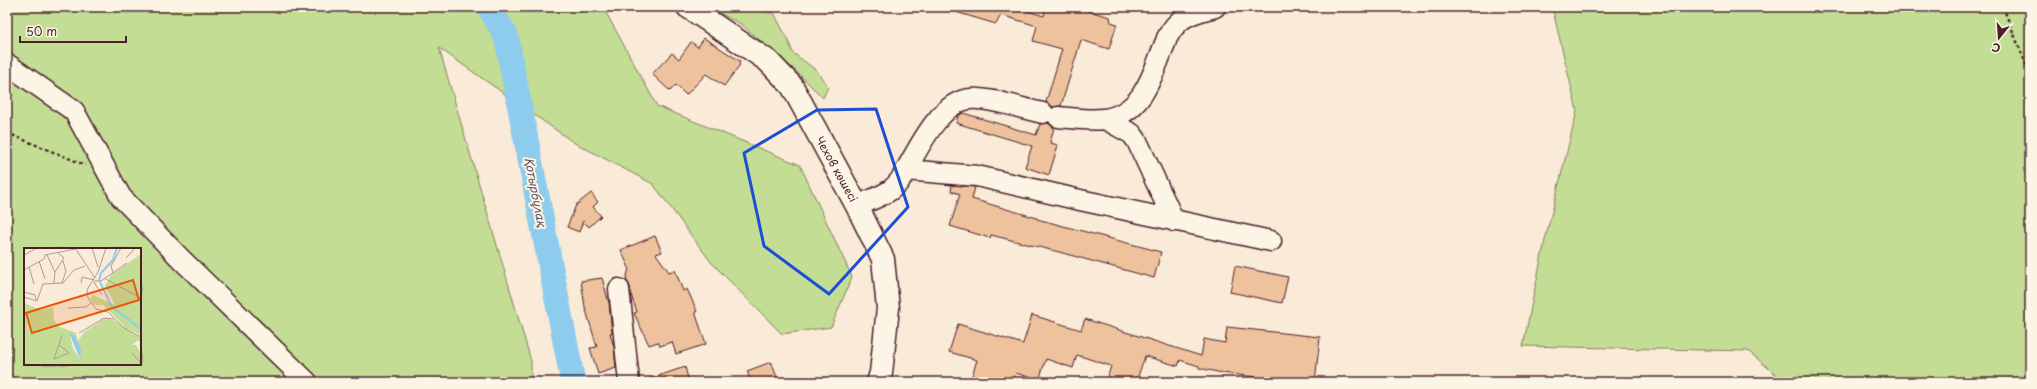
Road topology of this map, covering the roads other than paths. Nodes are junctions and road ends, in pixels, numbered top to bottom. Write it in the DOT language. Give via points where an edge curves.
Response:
graph roads {
  1 [pos="688,7"];
  2 [pos="1215,7"];
  3 [pos="7,64"];
  4 [pos="1104,119"];
  5 [pos="906,170"];
  6 [pos="857,206"];
  7 [pos="1174,221"];
  8 [pos="1271,241"];
  9 [pos="619,289"];
  10 [pos="307,382"];
  11 [pos="629,382"];
  12 [pos="878,382"];
  1 -- 6 [label="main road, Чехов көшесі" via="768,61 792,86"];
  2 -- 4 [label="street" via="1184,17 1174,26 1148,86 1138,101 1122,114"];
  3 -- 10 [label="street" via="74,111 121,197"];
  4 -- 5 [label="street" via="1050,115 981,99 960,100 936,121"];
  4 -- 7 [label="street" via="1132,134 1137,141"];
  5 -- 6 [label="street" via="900,183 892,190"];
  5 -- 7 [label="street" via="977,176"];
  6 -- 12 [label="main road, Чехов көшесі" via="883,259 888,308"];
  7 -- 8 [label="street"];
  9 -- 11 [label="street"];
}
